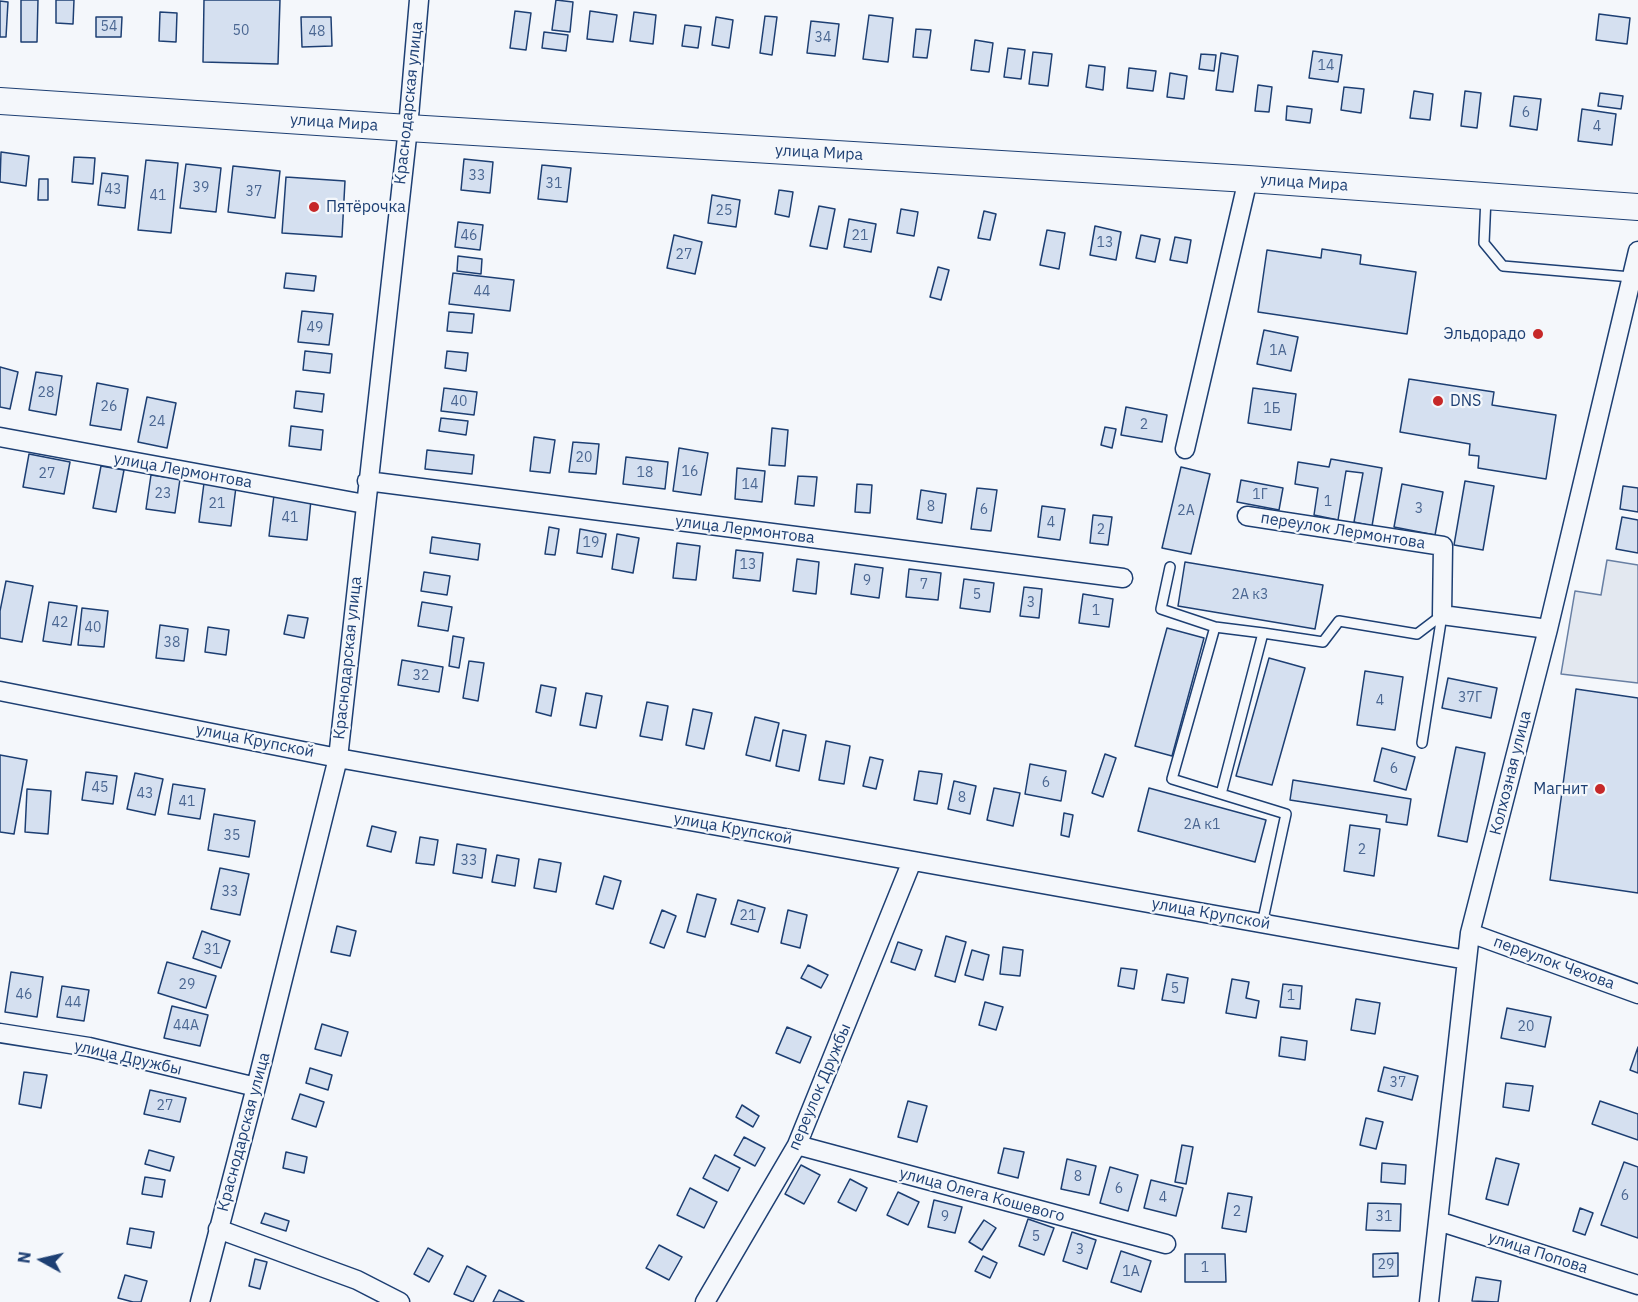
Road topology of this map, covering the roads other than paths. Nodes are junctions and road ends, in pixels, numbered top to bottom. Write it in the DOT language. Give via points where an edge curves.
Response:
graph roads {
  1 [pos="419,0"];
  2 [pos="0,100"];
  3 [pos="408,128"];
  4 [pos="1248,179"];
  5 [pos="1486,196"];
  6 [pos="1638,207"];
  7 [pos="1638,251"];
  8 [pos="1631,277"];
  9 [pos="0,437"];
  10 [pos="1185,449"];
  11 [pos="367,481"];
  12 [pos="365,504"];
  13 [pos="1247,516"];
  14 [pos="1170,567"];
  15 [pos="1124,578"];
  16 [pos="1442,615"];
  17 [pos="1215,627"];
  18 [pos="1548,629"];
  19 [pos="1263,633"];
  20 [pos="0,691"];
  21 [pos="1422,742"];
  22 [pos="338,758"];
  23 [pos="1221,794"];
  24 [pos="912,861"];
  25 [pos="1262,924"];
  26 [pos="1470,933"];
  27 [pos="1467,960"];
  28 [pos="1638,993"];
  29 [pos="0,1033"];
  30 [pos="256,1087"];
  31 [pos="797,1145"];
  32 [pos="1438,1221"];
  33 [pos="218,1229"];
  34 [pos="1166,1244"];
  35 [pos="1638,1285"];
  36 [pos="201,1302"];
  37 [pos="400,1302"];
  38 [pos="705,1302"];
  39 [pos="1429,1302"];
  1 -- 3 [label="street, Краснодарская улица"];
  2 -- 3 [label="main road, улица Мира"];
  3 -- 4 [label="main road, улица Мира"];
  3 -- 11 [label="street, Краснодарская улица"];
  4 -- 5 [label="main road, улица Мира"];
  4 -- 10 [label="street"];
  5 -- 6 [label="main road, улица Мира"];
  5 -- 8 [label="lane" via="1484,243 1503,266"];
  7 -- 8 [label="street, Колхозная улица"];
  8 -- 18 [label="street, Колхозная улица"];
  9 -- 12 [label="street, улица Лермонтова"];
  11 -- 12 [label="street, Краснодарская улица"];
  11 -- 15 [label="street, улица Лермонтова"];
  12 -- 22 [label="street, Краснодарская улица"];
  13 -- 16 [label="street, переулок Лермонтова" via="1443,546"];
  14 -- 17 [label="lane" via="1161,609"];
  16 -- 18 [label="street"];
  16 -- 19 [label="lane" via="1417,634 1339,621 1323,642"];
  16 -- 21 [label="lane"];
  17 -- 19 [label="lane"];
  17 -- 23 [label="lane" via="1172,779"];
  18 -- 26 [label="street, Колхозная улица"];
  19 -- 23 [label="lane"];
  20 -- 22 [label="street, улица Крупской"];
  22 -- 24 [label="street, улица Крупской"];
  22 -- 30 [label="street, Краснодарская улица"];
  23 -- 25 [label="lane" via="1286,814"];
  24 -- 25 [label="street, улица Крупской"];
  24 -- 31 [label="street, переулок Дружбы"];
  25 -- 27 [label="street, улица Крупской"];
  26 -- 27 [label="street, Колхозная улица"];
  26 -- 28 [label="street, переулок Чехова"];
  27 -- 32 [label="street, Колхозная улица"];
  29 -- 30 [label="street, улица Дружбы" via="88,1047"];
  30 -- 33 [label="street, Краснодарская улица"];
  31 -- 34 [label="street, улица Олега Кошевого"];
  31 -- 38 [label="street, переулок Дружбы"];
  32 -- 35 [label="street, улица Попова"];
  32 -- 39 [label="street, Колхозная улица"];
  33 -- 36 [label="street, Краснодарская улица"];
  33 -- 37 [label="street" via="357,1280"];
}
